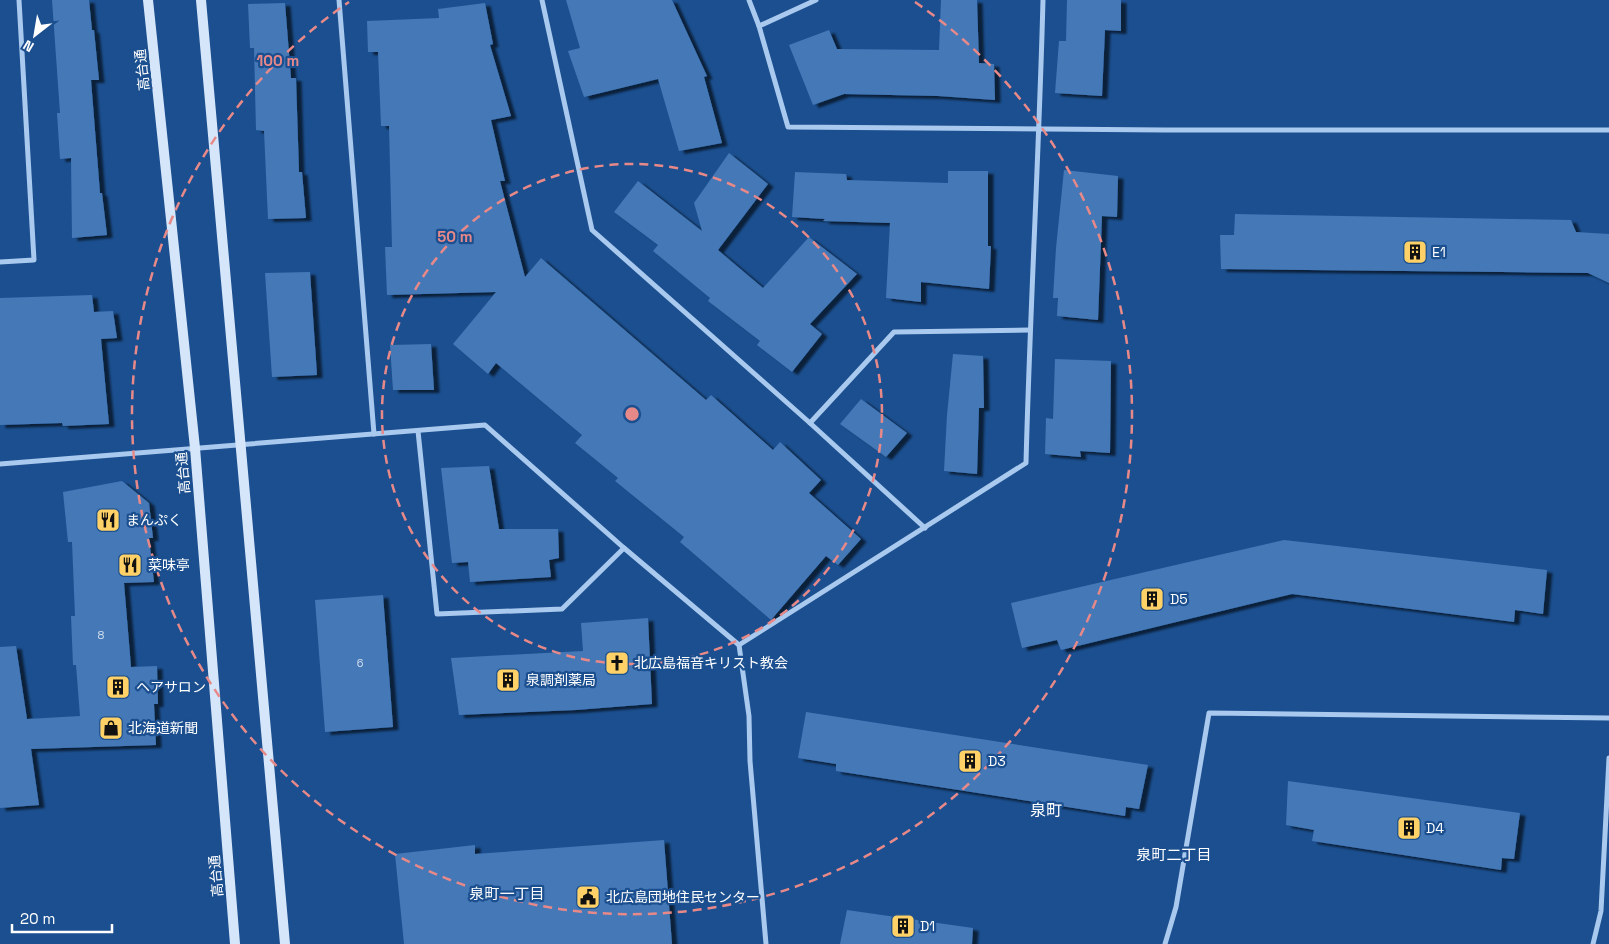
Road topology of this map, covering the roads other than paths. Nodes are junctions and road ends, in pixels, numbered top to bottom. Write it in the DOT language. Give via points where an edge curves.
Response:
graph roads {
  1 [pos="19,0"];
  2 [pos="148,0"];
  3 [pos="201,0"];
  4 [pos="339,0"];
  5 [pos="542,0"];
  6 [pos="749,0"];
  7 [pos="816,0"];
  8 [pos="1043,0"];
  9 [pos="759,26"];
  10 [pos="1040,129"];
  11 [pos="1609,130"];
  12 [pos="0,262"];
  13 [pos="1030,330"];
  14 [pos="810,423"];
  15 [pos="418,431"];
  16 [pos="374,434"];
  17 [pos="239,444"];
  18 [pos="195,448"];
  19 [pos="0,464"];
  20 [pos="925,528"];
  21 [pos="624,548"];
  22 [pos="739,646"];
  23 [pos="1609,718"];
  24 [pos="1609,758"];
  25 [pos="1601,911"];
  26 [pos="1609,911"];
  27 [pos="235,944"];
  28 [pos="285,944"];
  29 [pos="766,944"];
  30 [pos="1165,944"];
  31 [pos="1593,944"];
  1 -- 12 [label="street" via="34,260"];
  2 -- 18 [label="street, 高台通"];
  3 -- 17 [label="street"];
  4 -- 16 [label="street"];
  5 -- 14 [label="street" via="592,230"];
  6 -- 9 [label="street"];
  7 -- 9 [label="street"];
  8 -- 10 [label="street"];
  9 -- 10 [label="street" via="788,127"];
  10 -- 11 [label="street"];
  10 -- 13 [label="street"];
  13 -- 14 [label="street" via="894,332"];
  13 -- 20 [label="street" via="1026,463"];
  14 -- 20 [label="street"];
  15 -- 16 [label="street"];
  15 -- 21 [label="street" via="485,425"];
  15 -- 21 [label="street" via="437,614 562,610"];
  16 -- 17 [label="street"];
  17 -- 18 [label="street"];
  17 -- 28 [label="street"];
  18 -- 19 [label="street"];
  18 -- 27 [label="street, 高台通"];
  20 -- 22 [label="street"];
  21 -- 22 [label="street"];
  22 -- 29 [label="street" via="748,716"];
  23 -- 30 [label="street" via="1210,713 1176,907"];
  24 -- 25 [label="street"];
  25 -- 26 [label="street"];
  25 -- 31 [label="street"];
}
